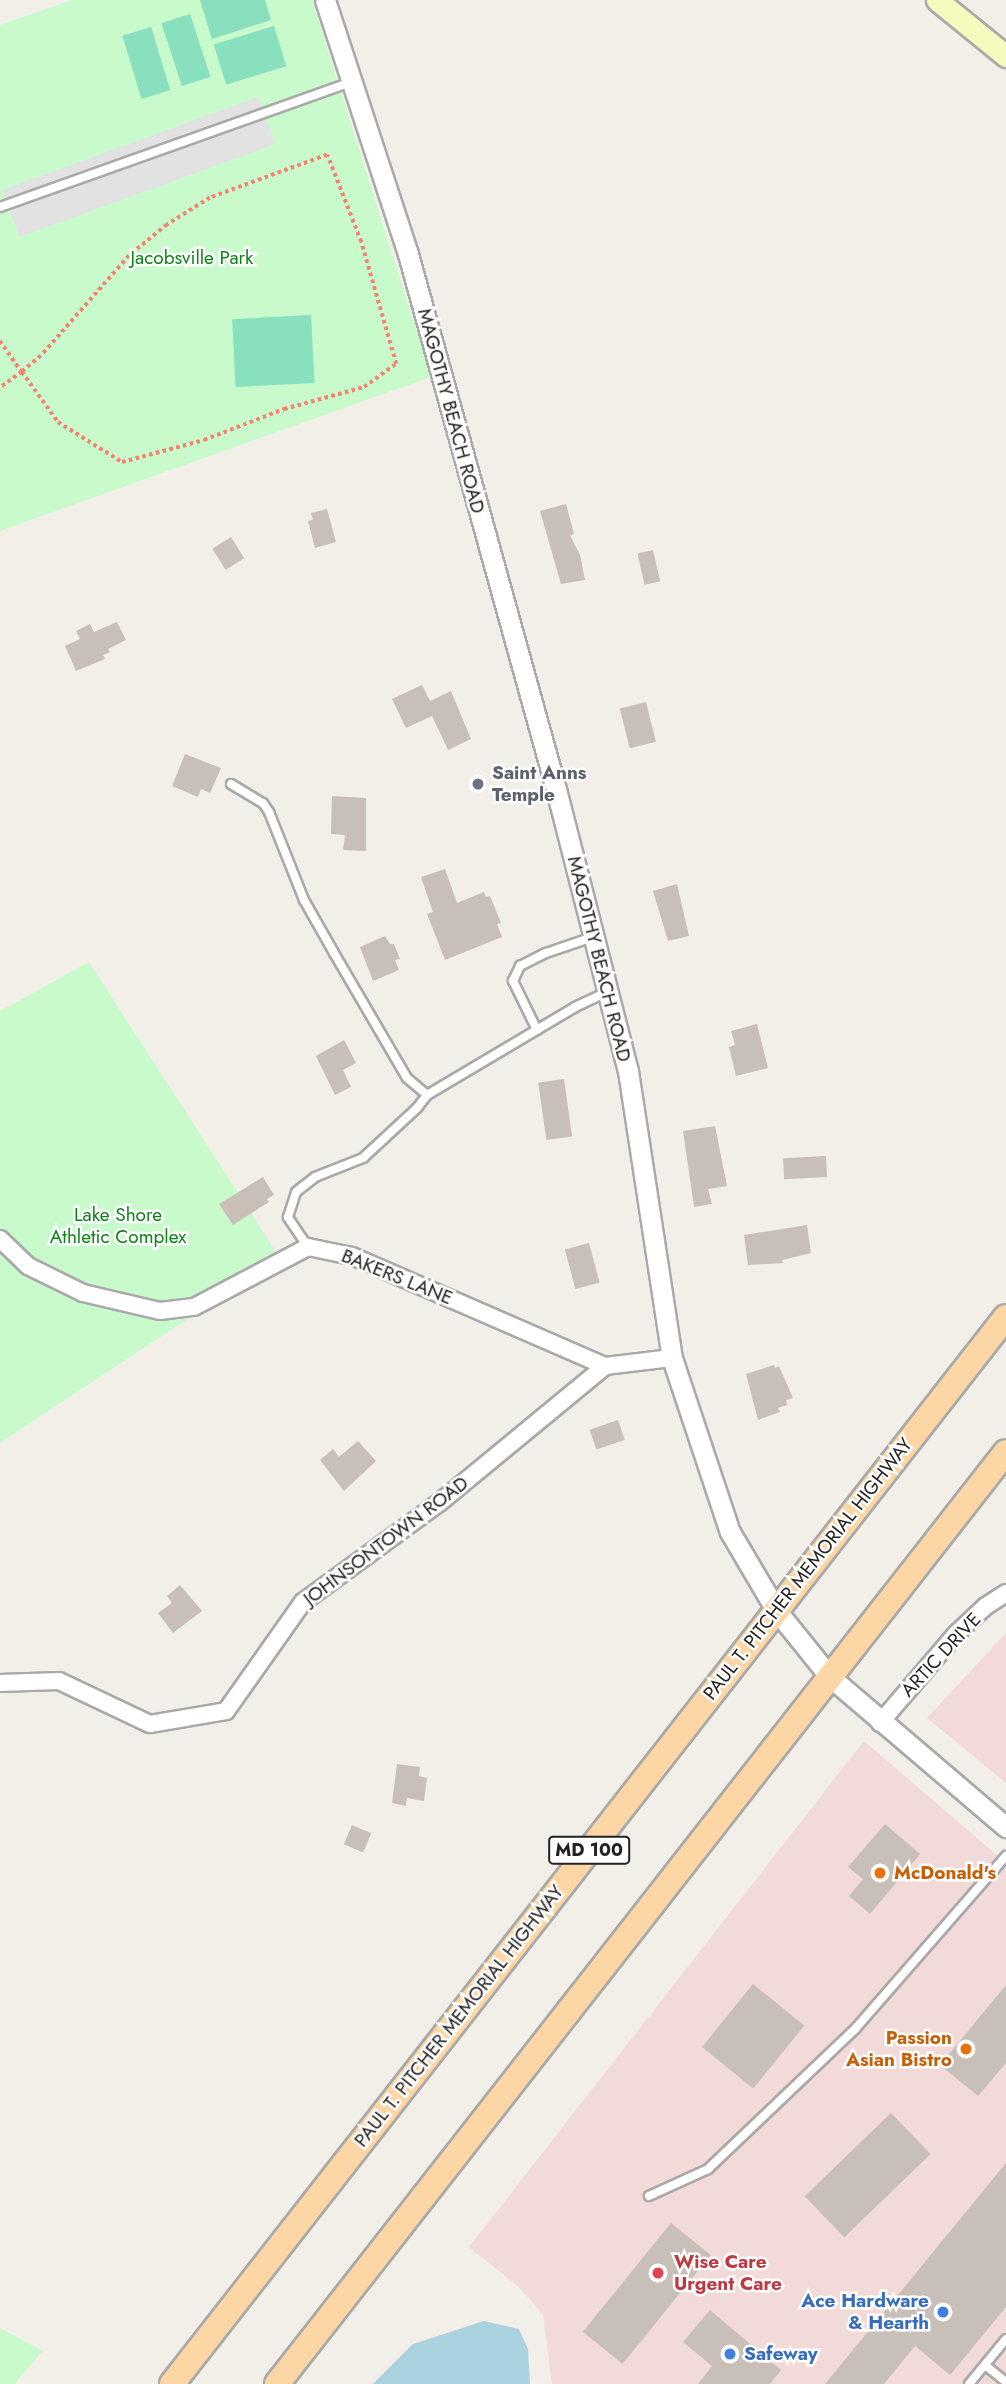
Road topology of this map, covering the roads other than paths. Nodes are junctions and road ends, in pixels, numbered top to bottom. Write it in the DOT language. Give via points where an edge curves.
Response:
graph roads {
  1 [pos="325,0"];
  2 [pos="937,0"];
  3 [pos="1006,56"];
  4 [pos="352,82"];
  5 [pos="0,207"];
  6 [pos="230,784"];
  7 [pos="593,937"];
  8 [pos="607,992"];
  9 [pos="537,1030"];
  10 [pos="427,1095"];
  11 [pos="0,1239"];
  12 [pos="308,1247"];
  13 [pos="1006,1317"];
  14 [pos="672,1358"];
  15 [pos="605,1366"];
  16 [pos="1006,1452"];
  17 [pos="1006,1593"];
  18 [pos="776,1610"];
  19 [pos="829,1676"];
  20 [pos="0,1683"];
  21 [pos="880,1723"];
  22 [pos="1006,1827"];
  23 [pos="1006,1856"];
  24 [pos="649,2196"];
  25 [pos="1006,2339"];
  26 [pos="985,2365"];
  27 [pos="1006,2382"];
  28 [pos="172,2384"];
  29 [pos="277,2384"];
  30 [pos="969,2384"];
  1 -- 4 [label="street, MAGOTHY BEACH ROAD"];
  2 -- 3 [label="main road"];
  4 -- 5 [label="lane"];
  4 -- 7 [label="street, MAGOTHY BEACH ROAD" via="408,254"];
  6 -- 10 [label="lane" via="263,803 269,812 304,900 334,954 407,1078"];
  7 -- 8 [label="street, MAGOTHY BEACH ROAD"];
  7 -- 9 [label="lane" via="520,966 513,981"];
  8 -- 9 [label="lane"];
  8 -- 14 [label="street, MAGOTHY BEACH ROAD" via="628,1071"];
  9 -- 10 [label="lane"];
  10 -- 12 [label="lane" via="363,1158 315,1177 296,1192 288,1217"];
  11 -- 12 [label="street" via="28,1266 83,1293 160,1311 194,1307"];
  12 -- 15 [label="street, BAKERS LANE" via="352,1256"];
  13 -- 18 [label="main road, PAUL T. PITCHER MEMORIAL HIGHWAY / MD 100"];
  14 -- 15 [label="street"];
  14 -- 18 [label="street, MAGOTHY BEACH ROAD" via="730,1532"];
  15 -- 20 [label="street, JOHNSONTOWN ROAD" via="439,1503 303,1602 226,1711 150,1724 59,1681"];
  16 -- 19 [label="main road"];
  17 -- 21 [label="street, ARTIC DRIVE" via="957,1633"];
  18 -- 19 [label="street, MAGOTHY BEACH ROAD"];
  18 -- 28 [label="main road, PAUL T. PITCHER MEMORIAL HIGHWAY / MD 100"];
  19 -- 21 [label="street, MAGOTHY BEACH ROAD"];
  19 -- 29 [label="main road"];
  21 -- 22 [label="street, MAGOTHY BEACH ROAD"];
  23 -- 24 [label="lane" via="855,2029 708,2169"];
  25 -- 26 [label="lane"];
  26 -- 27 [label="lane"];
  26 -- 30 [label="lane"];
}
